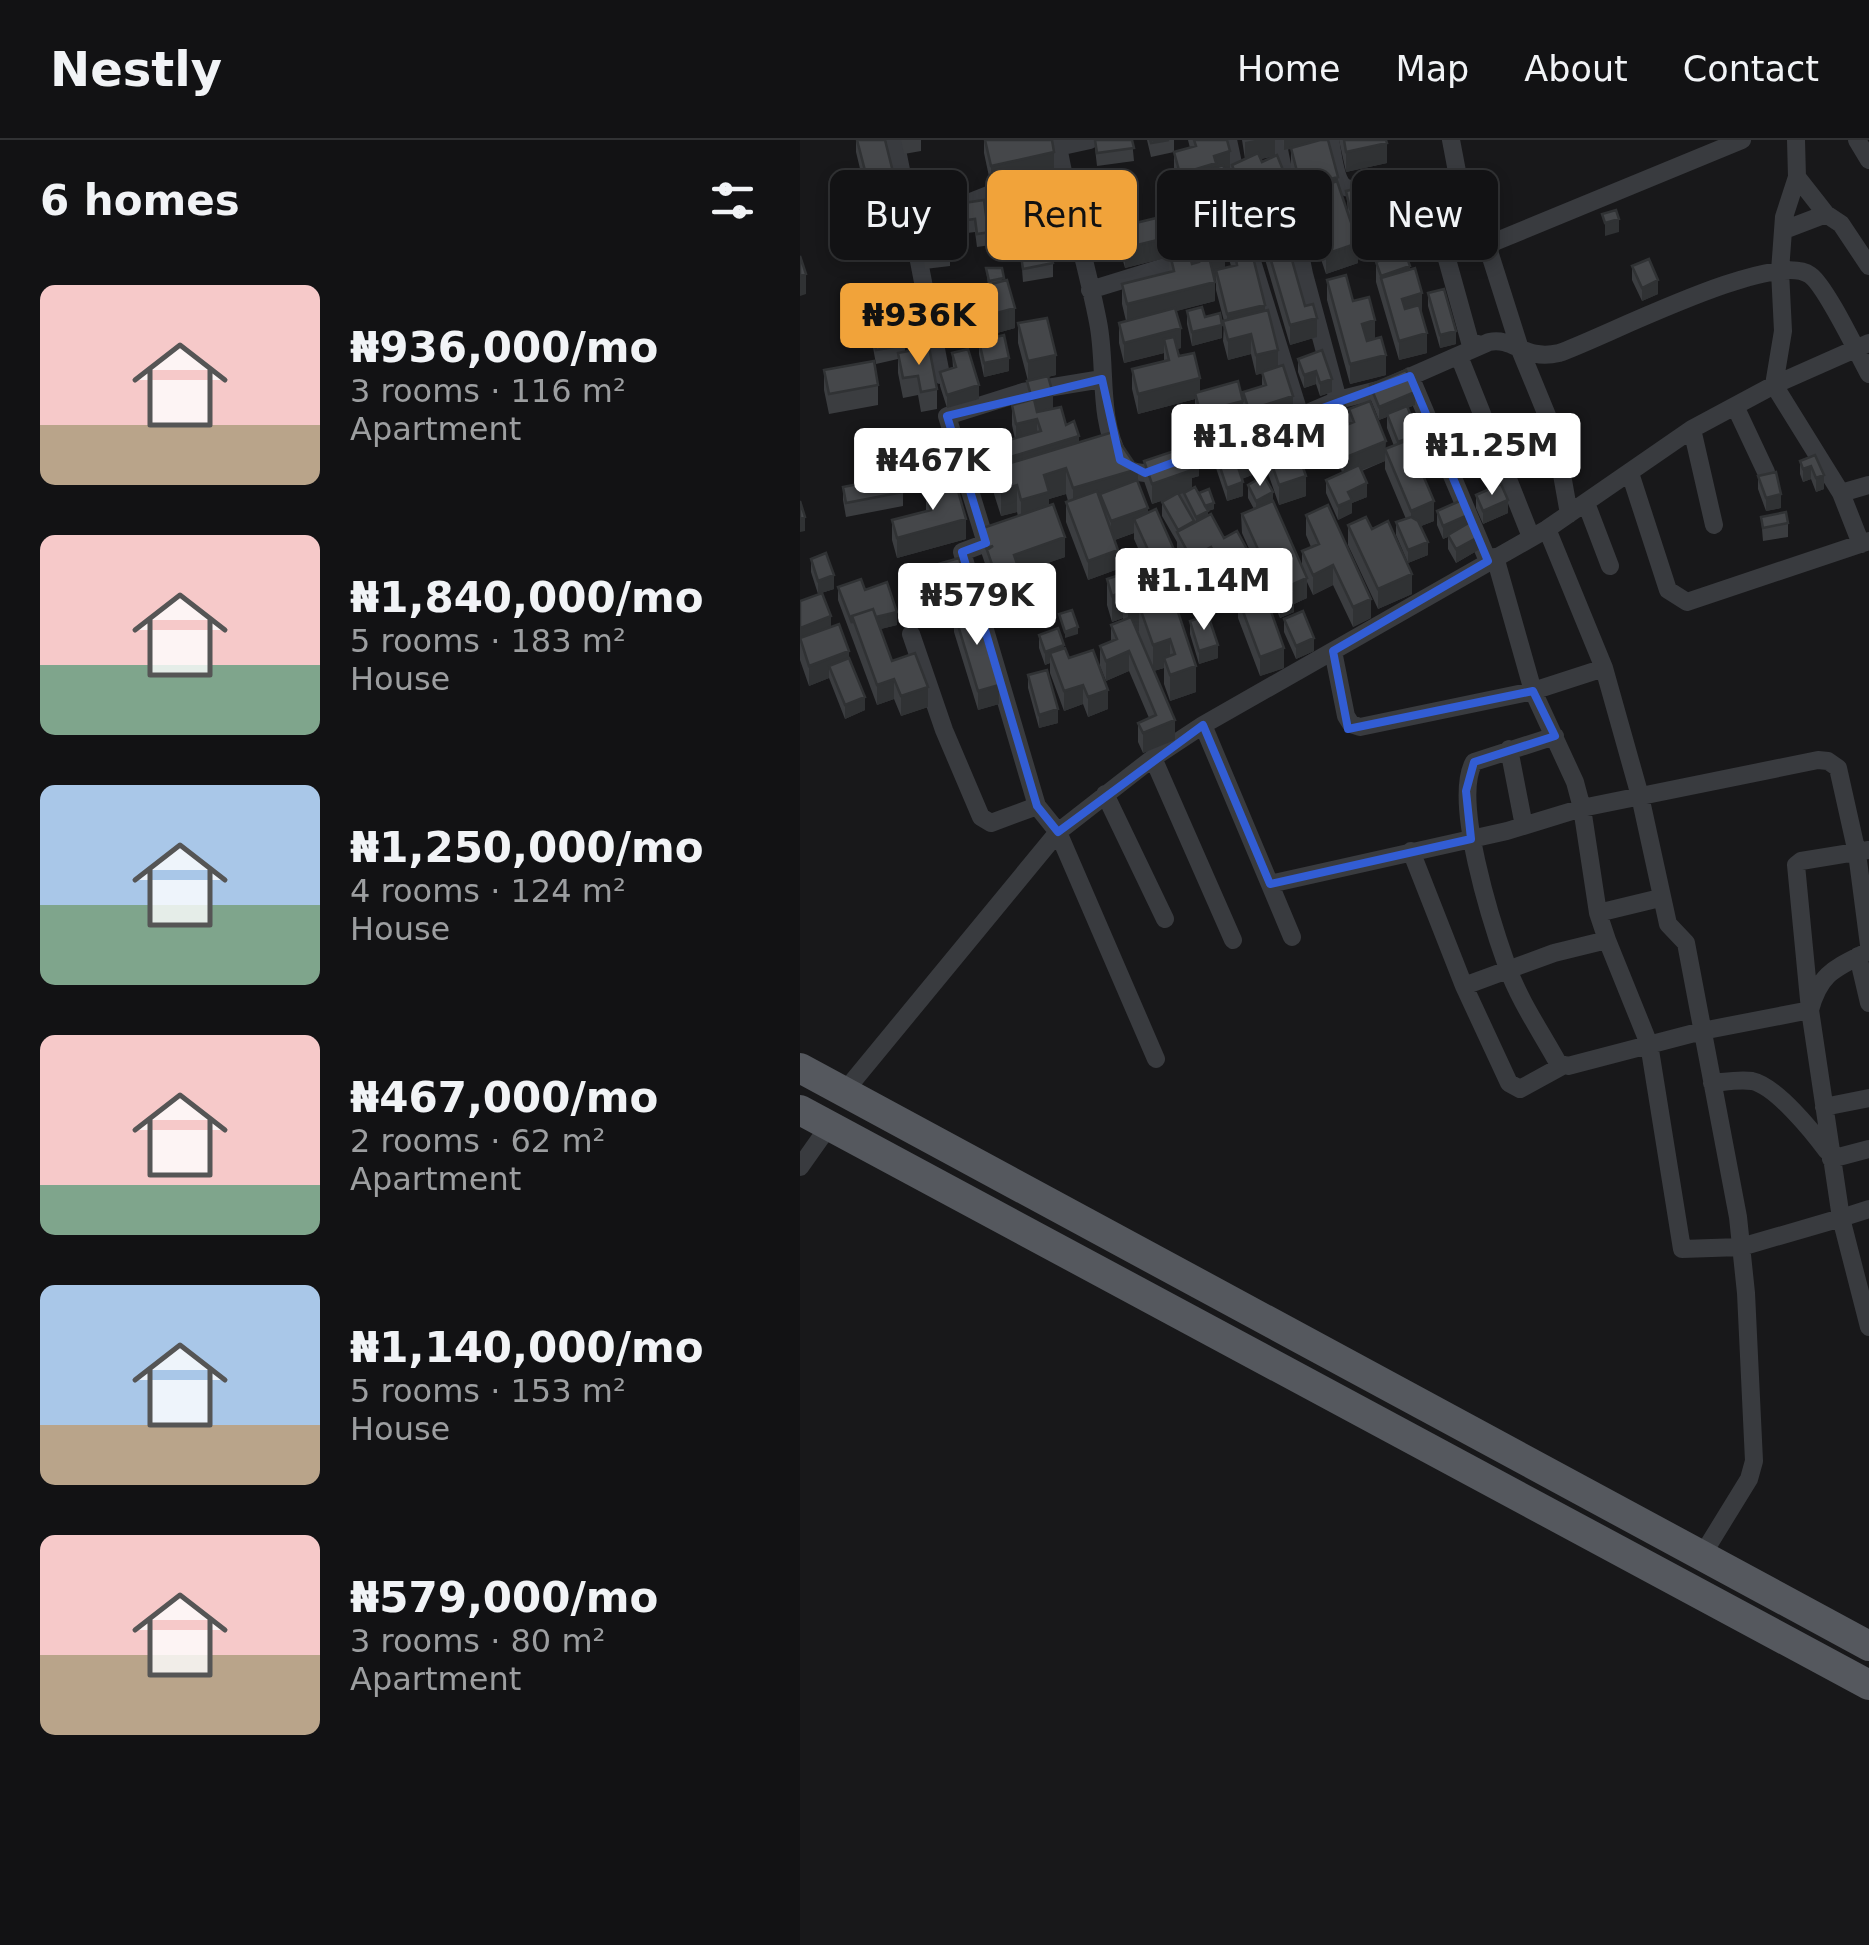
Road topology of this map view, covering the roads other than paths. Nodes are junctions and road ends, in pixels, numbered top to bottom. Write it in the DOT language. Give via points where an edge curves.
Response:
graph roads {
  1 [pos="895,140"];
  2 [pos="1090,140"];
  3 [pos="1228,140"];
  4 [pos="1277,140"];
  5 [pos="1330,140"];
  6 [pos="1451,140"];
  7 [pos="1742,140"];
  8 [pos="1796,140"];
  9 [pos="1857,140"];
  10 [pos="1058,143"];
  11 [pos="1869,160"];
  12 [pos="901,170"];
  13 [pos="1233,170"];
  14 [pos="1457,170"];
  15 [pos="1796,176"];
  16 [pos="1352,190"];
  17 [pos="1826,214"];
  18 [pos="1784,230"];
  19 [pos="1498,240"];
  20 [pos="919,260"];
  21 [pos="1188,260"];
  22 [pos="1252,260"];
  23 [pos="1447,260"];
  24 [pos="1492,260"];
  25 [pos="1869,266"];
  26 [pos="1780,271"];
  27 [pos="1090,290"];
  28 [pos="1481,346"];
  29 [pos="1862,346"];
  30 [pos="1521,352"];
  31 [pos="1459,356"];
  32 [pos="1869,374"];
  33 [pos="941,375"];
  34 [pos="1410,376"];
  35 [pos="1102,380"];
  36 [pos="1774,385"];
  37 [pos="1338,400"];
  38 [pos="1736,406"];
  39 [pos="1300,416"];
  40 [pos="1692,429"];
  41 [pos="1766,472"];
  42 [pos="1630,473"];
  43 [pos="1869,485"];
  44 [pos="1840,493"];
  45 [pos="1586,503"];
  46 [pos="1569,514"];
  47 [pos="1714,525"];
  48 [pos="1539,533"];
  49 [pos="1865,543"];
  50 [pos="1491,558"];
  51 [pos="1610,566"];
  52 [pos="1669,598"];
  53 [pos="910,634"];
  54 [pos="1333,651"];
  55 [pos="1604,668"];
  56 [pos="1533,692"];
  57 [pos="1202,726"];
  58 [pos="1554,736"];
  59 [pos="1509,749"];
  60 [pos="1153,758"];
  61 [pos="1105,794"];
  62 [pos="1640,796"];
  63 [pos="1037,806"];
  64 [pos="1582,808"];
  65 [pos="1524,826"];
  66 [pos="1058,832"];
  67 [pos="1472,838"];
  68 [pos="1863,851"];
  69 [pos="1411,852"];
  70 [pos="1270,884"];
  71 [pos="1660,898"];
  72 [pos="1598,913"];
  73 [pos="1165,919"];
  74 [pos="1292,937"];
  75 [pos="1233,940"];
  76 [pos="1607,940"];
  77 [pos="1865,951"];
  78 [pos="1508,970"];
  79 [pos="1464,986"];
  80 [pos="1869,1003"];
  81 [pos="1810,1010"];
  82 [pos="1702,1031"];
  83 [pos="1649,1044"];
  84 [pos="1156,1059"];
  85 [pos="1562,1066"];
  86 [pos="800,1068"];
  87 [pos="1712,1083"];
  88 [pos="844,1092"];
  89 [pos="1869,1098"];
  90 [pos="1824,1107"];
  91 [pos="800,1110"];
  92 [pos="830,1126"];
  93 [pos="1869,1149"];
  94 [pos="1831,1157"];
  95 [pos="800,1167"];
  96 [pos="1869,1209"];
  97 [pos="1841,1218"];
  98 [pos="1741,1247"];
  99 [pos="1860,1260"];
  100 [pos="1869,1328"];
  101 [pos="1701,1557"];
  102 [pos="1810,1613"];
  103 [pos="1793,1644"];
  104 [pos="1869,1646"];
  105 [pos="1869,1685"];
  1 -- 12 [label="street"];
  2 -- 10 [label="street"];
  3 -- 13 [label="street"];
  4 -- 37 [label="street"];
  5 -- 16 [label="street" via="1344,187"];
  6 -- 14 [label="street"];
  7 -- 19 [label="street"];
  8 -- 15 [label="street"];
  9 -- 11 [label="street"];
  10 -- 27 [label="street"];
  15 -- 17 [label="street"];
  15 -- 18 [label="street"];
  17 -- 18 [label="street"];
  17 -- 25 [label="street" via="1841,224"];
  18 -- 26 [label="street"];
  20 -- 33 [label="street"];
  21 -- 27 [label="street"];
  22 -- 39 [label="street"];
  23 -- 28 [label="street" via="1470,342"];
  24 -- 30 [label="street"];
  26 -- 29 [label="street" via="1810,275"];
  26 -- 30 [label="street" via="1692,296 1558,352"];
  26 -- 36 [label="street" via="1782,331"];
  27 -- 35 [label="street"];
  28 -- 30 [label="street" via="1505,341"];
  28 -- 31 [label="street"];
  29 -- 32 [label="street"];
  29 -- 36 [label="street"];
  30 -- 46 [label="street" via="1555,434"];
  31 -- 34 [label="street"];
  31 -- 48 [label="street"];
  34 -- 37 [label="street"];
  34 -- 50 [label="street"];
  35 -- 39 [label="street" via="1120,460 1135,472 1219,451"];
  35 -- 63 [label="street" via="1023,392 947,416 986,543 962,552"];
  36 -- 38 [label="street"];
  36 -- 44 [label="street"];
  37 -- 39 [label="street"];
  38 -- 40 [label="street"];
  38 -- 41 [label="street"];
  40 -- 42 [label="street"];
  40 -- 47 [label="street"];
  42 -- 45 [label="street"];
  42 -- 49 [label="street" via="1668,590 1688,602"];
  42 -- 52 [label="street"];
  43 -- 44 [label="street"];
  44 -- 49 [label="street"];
  45 -- 46 [label="street"];
  45 -- 51 [label="street"];
  46 -- 48 [label="street"];
  48 -- 50 [label="street"];
  48 -- 55 [label="street"];
  50 -- 54 [label="street"];
  50 -- 56 [label="street"];
  53 -- 63 [label="street" via="981,818 991,823"];
  54 -- 56 [label="street" via="1346,716 1360,727"];
  54 -- 57 [label="street"];
  55 -- 56 [label="street"];
  55 -- 62 [label="street"];
  56 -- 58 [label="street"];
  57 -- 60 [label="street"];
  57 -- 70 [label="street"];
  58 -- 59 [label="street"];
  58 -- 64 [label="street"];
  59 -- 65 [label="street"];
  59 -- 67 [label="street" via="1483,756 1468,773"];
  60 -- 61 [label="street"];
  60 -- 75 [label="street"];
  61 -- 66 [label="street"];
  61 -- 73 [label="street"];
  62 -- 64 [label="street"];
  62 -- 68 [label="street" via="1828,761 1838,768"];
  62 -- 71 [label="street"];
  63 -- 66 [label="street"];
  64 -- 65 [label="street"];
  64 -- 72 [label="street"];
  65 -- 67 [label="street"];
  66 -- 84 [label="street"];
  66 -- 88 [label="street"];
  67 -- 69 [label="street"];
  67 -- 78 [label="street"];
  68 -- 77 [label="street"];
  68 -- 81 [label="street" via="1796,865"];
  69 -- 70 [label="street"];
  69 -- 79 [label="street"];
  70 -- 74 [label="street"];
  71 -- 72 [label="street"];
  71 -- 82 [label="street" via="1668,924 1686,943"];
  72 -- 76 [label="street"];
  76 -- 78 [label="street"];
  76 -- 83 [label="street"];
  77 -- 80 [label="street"];
  77 -- 81 [label="street" via="1824,977"];
  78 -- 79 [label="street"];
  78 -- 85 [label="street"];
  79 -- 85 [label="street" via="1515,1088"];
  81 -- 82 [label="street"];
  81 -- 90 [label="street"];
  82 -- 83 [label="street"];
  82 -- 87 [label="street"];
  83 -- 85 [label="street"];
  83 -- 98 [label="street" via="1682,1249"];
  86 -- 88 [label="main road"];
  87 -- 94 [label="street" via="1760,1084 1807,1124"];
  87 -- 98 [label="street"];
  88 -- 101 [label="main road"];
  89 -- 90 [label="street"];
  90 -- 94 [label="street"];
  91 -- 92 [label="main road"];
  92 -- 95 [label="street"];
  92 -- 103 [label="main road"];
  93 -- 94 [label="street"];
  94 -- 97 [label="street"];
  96 -- 97 [label="street"];
  97 -- 98 [label="street"];
  97 -- 99 [label="street"];
  98 -- 101 [label="street" via="1754,1461"];
  99 -- 100 [label="street"];
  101 -- 102 [label="main road"];
  102 -- 103 [label="main road"];
  102 -- 104 [label="main road"];
  103 -- 105 [label="main road"];
}
